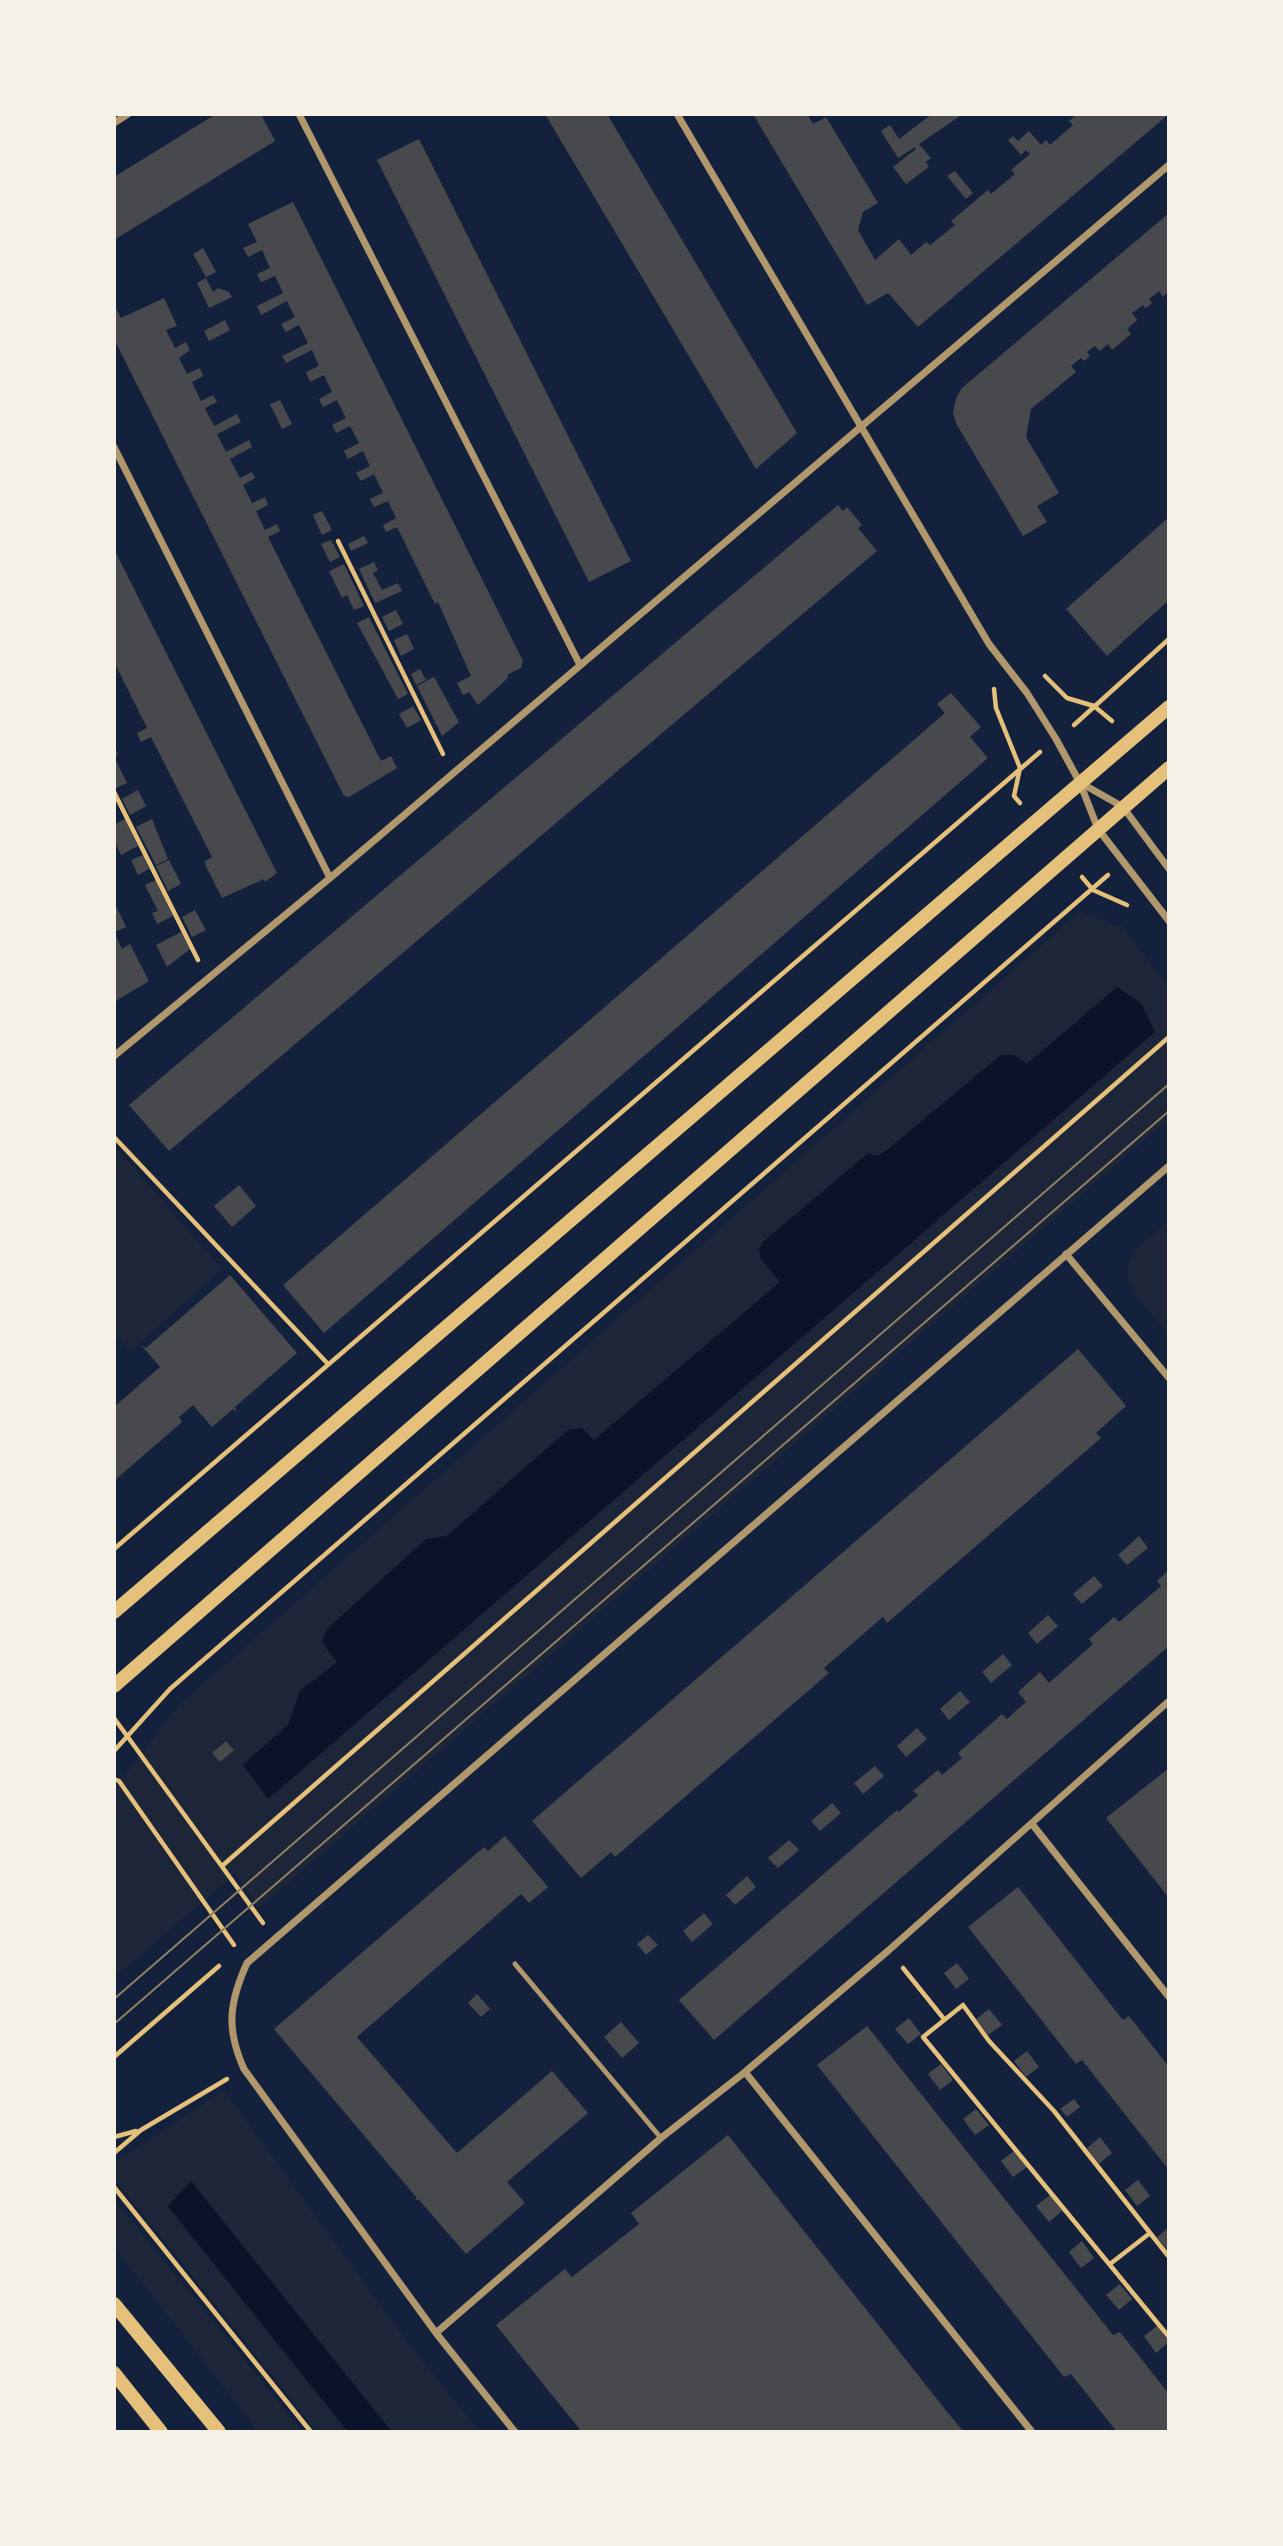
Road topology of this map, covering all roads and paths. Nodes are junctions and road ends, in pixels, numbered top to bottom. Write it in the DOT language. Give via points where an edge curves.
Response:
graph roads {
  1 [pos="128,114"];
  2 [pos="299,114"];
  3 [pos="677,114"];
  4 [pos="114,123"];
  5 [pos="1169,166"];
  6 [pos="862,426"];
  7 [pos="114,447"];
  8 [pos="338,541"];
  9 [pos="1169,639"];
  10 [pos="989,644"];
  11 [pos="580,665"];
  12 [pos="1169,707"];
  13 [pos="1056,739"];
  14 [pos="1020,768"];
  15 [pos="1169,768"];
  16 [pos="453,772"];
  17 [pos="1080,783"];
  18 [pos="114,792"];
  19 [pos="1123,807"];
  20 [pos="1098,829"];
  21 [pos="1123,862"];
  22 [pos="1169,869"];
  23 [pos="330,878"];
  24 [pos="1169,920"];
  25 [pos="209,979"];
  26 [pos="1169,1037"];
  27 [pos="114,1056"];
  28 [pos="114,1137"];
  29 [pos="1169,1166"];
  30 [pos="1066,1254"];
  31 [pos="328,1364"];
  32 [pos="1169,1378"];
  33 [pos="114,1549"];
  34 [pos="114,1612"];
  35 [pos="114,1686"];
  36 [pos="1169,1701"];
  37 [pos="114,1718"];
  38 [pos="126,1734"];
  39 [pos="114,1751"];
  40 [pos="114,1779"];
  41 [pos="1032,1825"];
  42 [pos="222,1866"];
  43 [pos="273,1938"];
  44 [pos="238,1950"];
  45 [pos="889,1950"];
  46 [pos="247,1963"];
  47 [pos="515,1964"];
  48 [pos="1169,1997"];
  49 [pos="943,2019"];
  50 [pos="114,2057"];
  51 [pos="244,2069"];
  52 [pos="745,2073"];
  53 [pos="141,2130"];
  54 [pos="114,2137"];
  55 [pos="661,2138"];
  56 [pos="114,2153"];
  57 [pos="114,2187"];
  58 [pos="1150,2234"];
  59 [pos="1169,2257"];
  60 [pos="1110,2264"];
  61 [pos="114,2304"];
  62 [pos="436,2333"];
  63 [pos="1169,2337"];
  64 [pos="114,2373"];
  65 [pos="161,2432"];
  66 [pos="219,2432"];
  67 [pos="311,2432"];
  68 [pos="515,2432"];
  69 [pos="1032,2432"];
  1 -- 4 [label="street"];
  2 -- 11 [label="street"];
  3 -- 6 [label="street"];
  5 -- 6 [label="street"];
  6 -- 10 [label="street"];
  6 -- 11 [label="street"];
  7 -- 23 [label="street"];
  8 -- 16 [label="path"];
  9 -- 13 [label="path"];
  10 -- 13 [label="street"];
  10 -- 14 [label="path" via="996,708"];
  11 -- 16 [label="street"];
  12 -- 17 [label="main road"];
  13 -- 14 [label="path"];
  13 -- 17 [label="street"];
  14 -- 31 [label="path"];
  15 -- 19 [label="main road"];
  16 -- 23 [label="street"];
  17 -- 19 [label="street"];
  17 -- 20 [label="street"];
  17 -- 34 [label="main road"];
  18 -- 25 [label="path"];
  19 -- 20 [label="main road"];
  19 -- 22 [label="street"];
  20 -- 21 [label="street"];
  20 -- 35 [label="main road"];
  21 -- 24 [label="street"];
  21 -- 38 [label="path" via="170,1689"];
  23 -- 25 [label="street"];
  25 -- 27 [label="street"];
  26 -- 42 [label="path"];
  28 -- 31 [label="path"];
  29 -- 30 [label="street"];
  30 -- 32 [label="street"];
  30 -- 43 [label="street"];
  31 -- 33 [label="path"];
  36 -- 41 [label="street"];
  37 -- 38 [label="path"];
  38 -- 39 [label="path"];
  38 -- 42 [label="path"];
  40 -- 44 [label="path"];
  41 -- 45 [label="street"];
  41 -- 48 [label="street"];
  42 -- 43 [label="path"];
  43 -- 46 [label="street"];
  44 -- 46 [label="path"];
  44 -- 50 [label="path"];
  45 -- 49 [label="path"];
  45 -- 52 [label="street"];
  46 -- 51 [label="street" via="231,2010 232,2042"];
  47 -- 55 [label="lane"];
  49 -- 58 [label="path" via="962,2005 1054,2111"];
  49 -- 60 [label="path" via="923,2037"];
  51 -- 53 [label="path"];
  51 -- 62 [label="street"];
  52 -- 55 [label="street"];
  52 -- 69 [label="street"];
  53 -- 54 [label="path"];
  53 -- 56 [label="path"];
  55 -- 62 [label="street"];
  57 -- 67 [label="path"];
  58 -- 59 [label="path"];
  58 -- 60 [label="path"];
  60 -- 63 [label="path"];
  61 -- 66 [label="main road"];
  62 -- 68 [label="street"];
  64 -- 65 [label="main road"];
}
